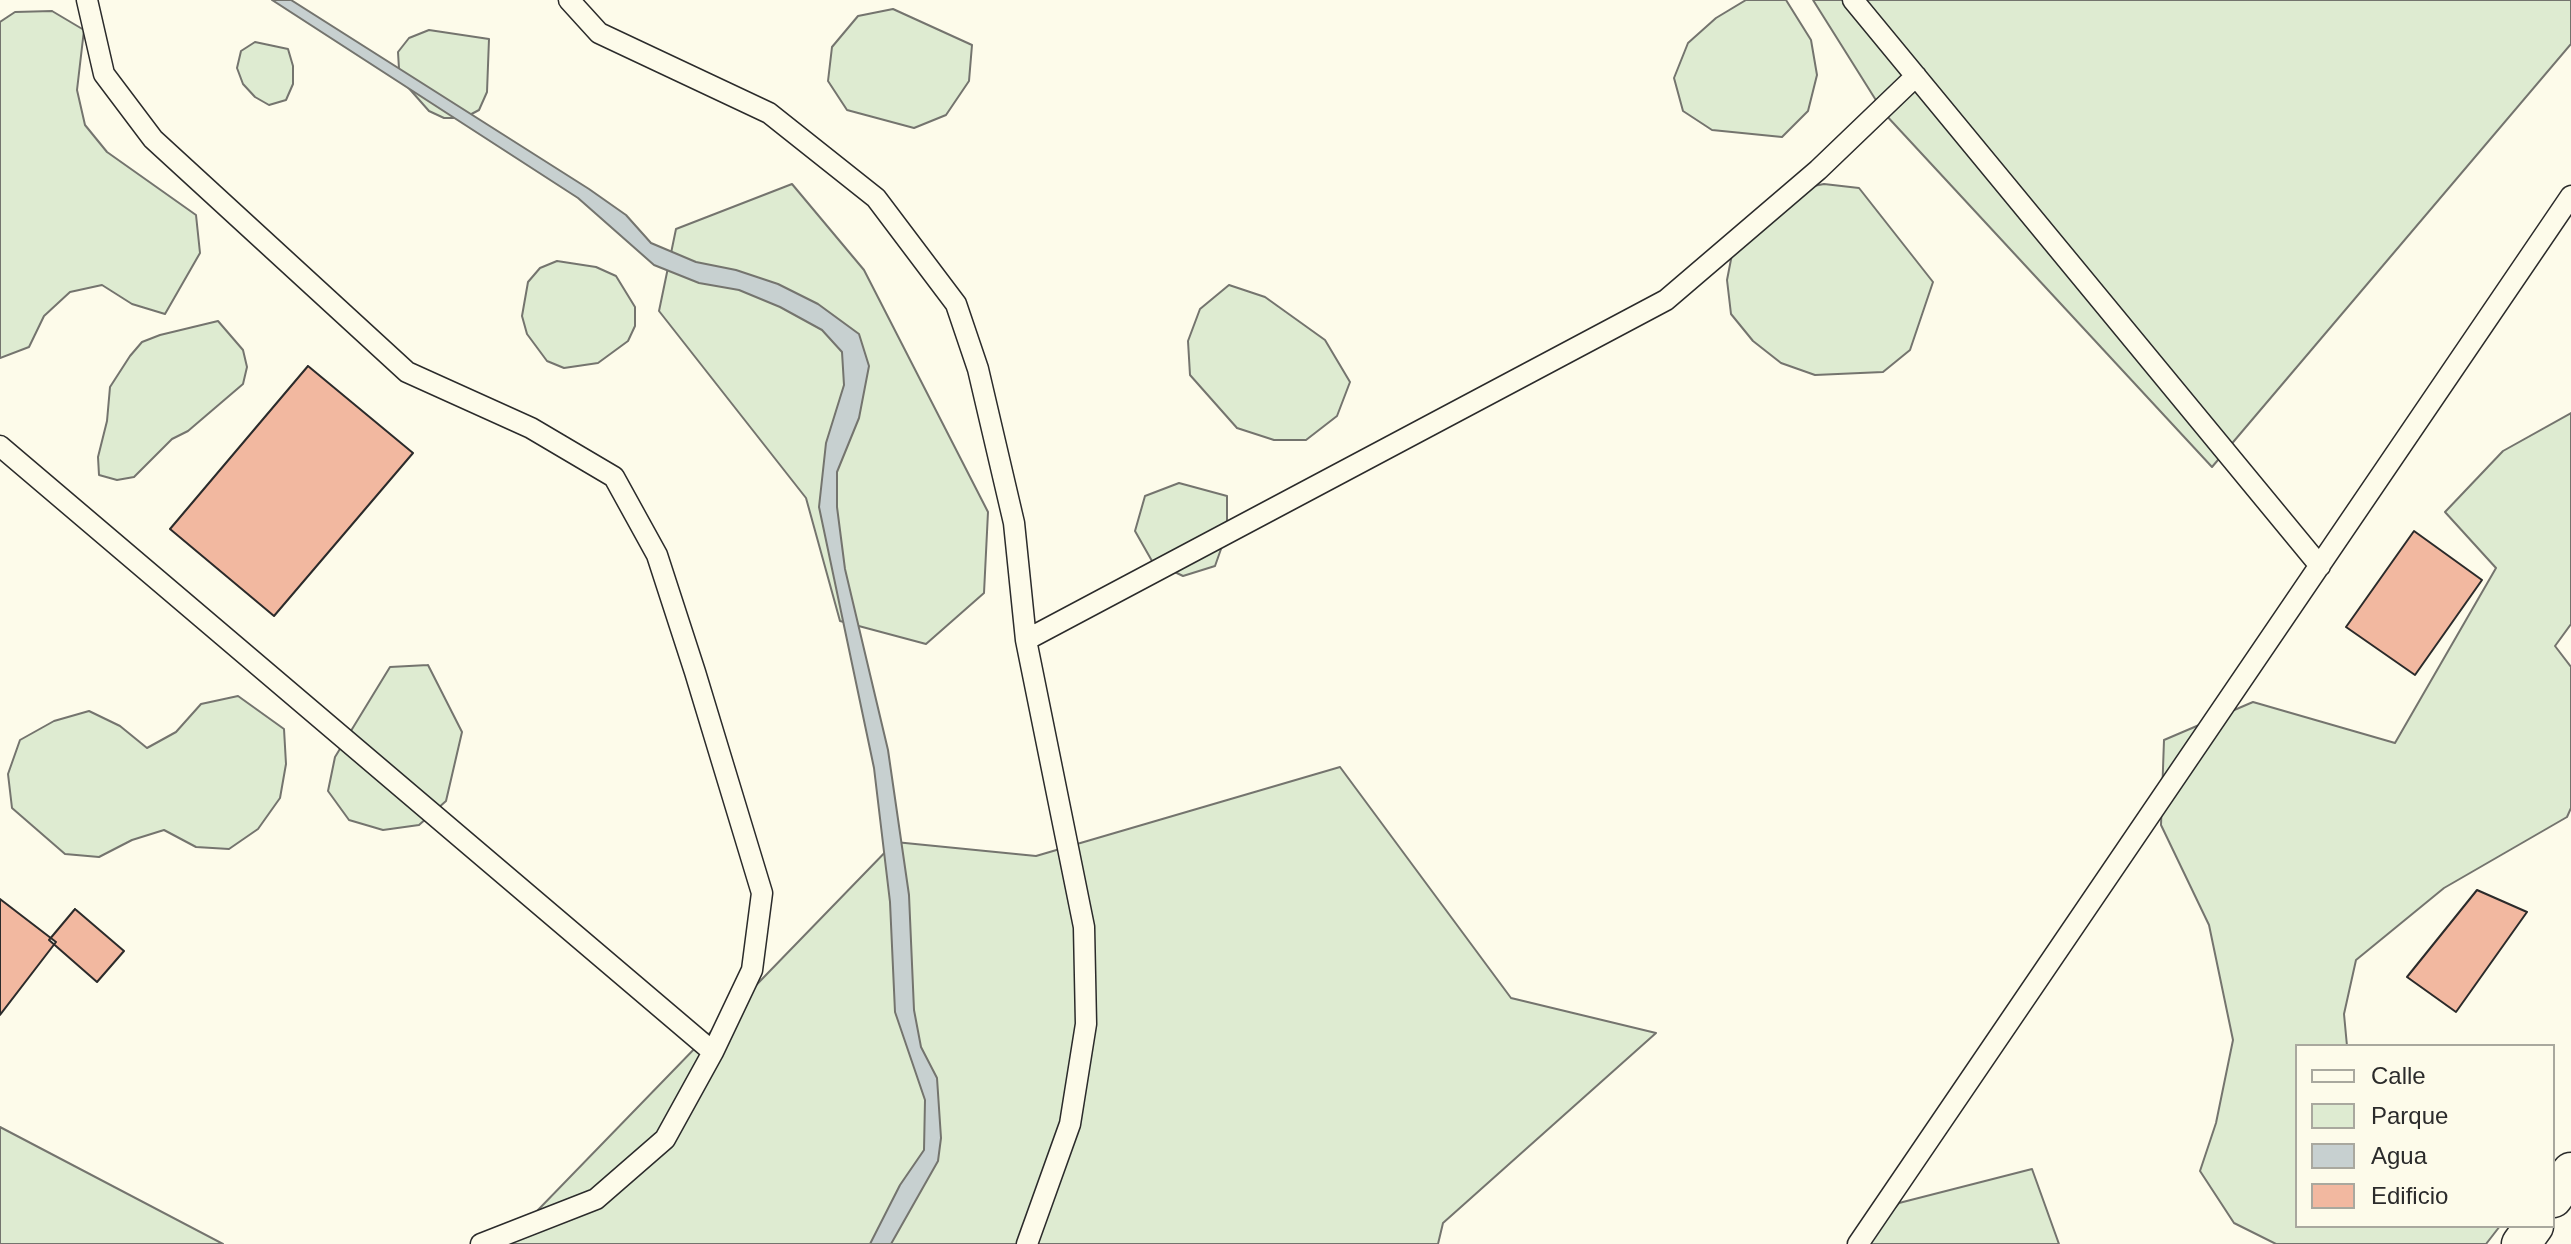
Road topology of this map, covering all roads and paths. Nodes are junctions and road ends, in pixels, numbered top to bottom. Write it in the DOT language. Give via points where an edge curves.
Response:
graph roads {
  1 [pos="87,0"];
  2 [pos="569,0"];
  3 [pos="1853,0"];
  4 [pos="1916,76"];
  5 [pos="2571,196"];
  6 [pos="0,446"];
  7 [pos="2320,566"];
  8 [pos="1026,640"];
  9 [pos="713,1052"];
  10 [pos="2571,1172"];
  11 [pos="2555,1195"];
  12 [pos="481,1244"];
  13 [pos="1027,1244"];
  14 [pos="1858,1244"];
  1 -- 9 [label="lane" via="104,74 153,139 407,372 531,428 614,477 657,555 762,893 752,970"];
  2 -- 8 [label="lane" via="599,33 769,113 876,198 956,304 978,369 1014,523"];
  3 -- 4 [label="lane"];
  4 -- 7 [label="lane"];
  4 -- 8 [label="lane" via="1818,170 1666,300"];
  5 -- 7 [label="lane"];
  6 -- 9 [label="lane"];
  7 -- 14 [label="lane"];
  8 -- 13 [label="lane" via="1084,927 1086,1024 1070,1124"];
  9 -- 12 [label="lane" via="665,1139 596,1199"];
  10 -- 11 [label="street"];
}
